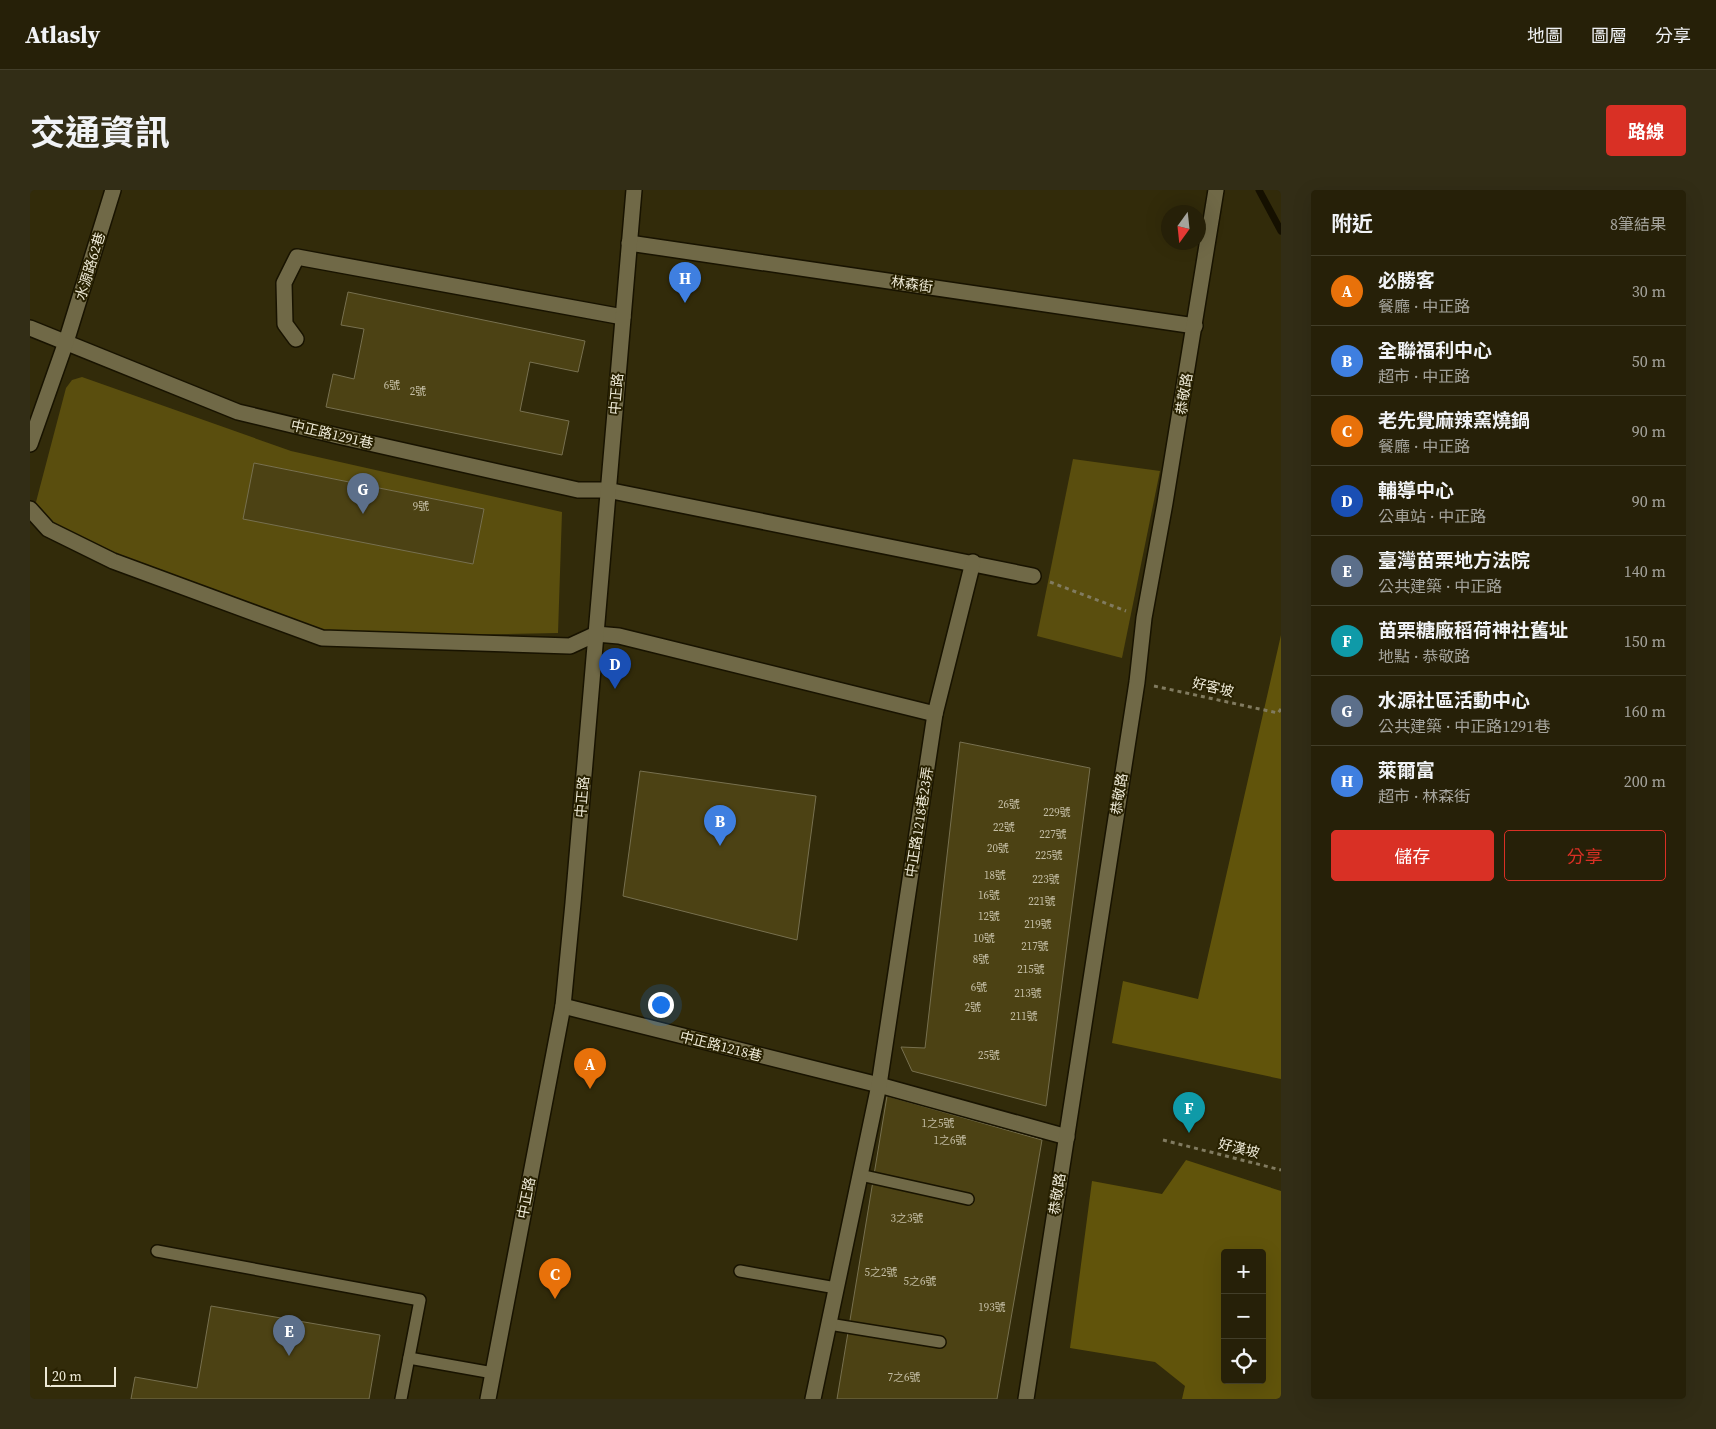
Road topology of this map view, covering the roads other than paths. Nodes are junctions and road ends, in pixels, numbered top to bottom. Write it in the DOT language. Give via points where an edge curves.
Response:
graph roads {
  1 [pos="113,190"];
  2 [pos="634,190"];
  3 [pos="1216,190"];
  4 [pos="629,243"];
  5 [pos="623,317"];
  6 [pos="1195,326"];
  7 [pos="30,328"];
  8 [pos="296,339"];
  9 [pos="66,342"];
  10 [pos="30,444"];
  11 [pos="607,490"];
  12 [pos="30,509"];
  13 [pos="972,562"];
  14 [pos="1033,576"];
  15 [pos="596,634"];
  16 [pos="935,714"];
  17 [pos="563,1006"];
  18 [pos="879,1085"];
  19 [pos="1067,1138"];
  20 [pos="860,1175"];
  21 [pos="968,1199"];
  22 [pos="157,1251"];
  23 [pos="740,1271"];
  24 [pos="836,1288"];
  25 [pos="829,1324"];
  26 [pos="940,1342"];
  27 [pos="409,1358"];
  28 [pos="493,1373"];
  29 [pos="401,1399"];
  30 [pos="488,1399"];
  31 [pos="813,1399"];
  32 [pos="1026,1399"];
  1 -- 9 [label="street, 水源路62巷"];
  2 -- 4 [label="street, 中正路"];
  3 -- 6 [label="street, 恭敬路"];
  4 -- 5 [label="street, 中正路"];
  4 -- 6 [label="street, 林森街"];
  5 -- 8 [label="street" via="297,257 284,283 285,324"];
  5 -- 11 [label="street, 中正路"];
  6 -- 19 [label="street, 恭敬路" via="1144,618"];
  7 -- 9 [label="street, 中正路1291巷"];
  9 -- 10 [label="street, 水源路62巷"];
  9 -- 11 [label="street, 中正路1291巷" via="238,412 578,490"];
  11 -- 13 [label="street, 中正路1291巷"];
  11 -- 15 [label="street, 中正路"];
  12 -- 15 [label="street" via="48,529 113,561 322,638 570,646"];
  13 -- 14 [label="street, 中正路1291巷"];
  13 -- 16 [label="street, 中正路1218巷23弄"];
  15 -- 16 [label="street" via="619,636"];
  15 -- 17 [label="street, 中正路"];
  16 -- 18 [label="street, 中正路1218巷23弄"];
  17 -- 18 [label="street, 中正路1218巷"];
  17 -- 28 [label="street, 中正路"];
  18 -- 19 [label="street, 中正路1218巷"];
  18 -- 20 [label="street"];
  19 -- 32 [label="street, 恭敬路"];
  20 -- 21 [label="lane"];
  20 -- 24 [label="street"];
  22 -- 27 [label="lane" via="420,1300"];
  23 -- 24 [label="lane"];
  24 -- 25 [label="street"];
  25 -- 26 [label="lane"];
  25 -- 31 [label="street"];
  27 -- 28 [label="lane"];
  27 -- 29 [label="lane"];
  28 -- 30 [label="street, 中正路"];
}
